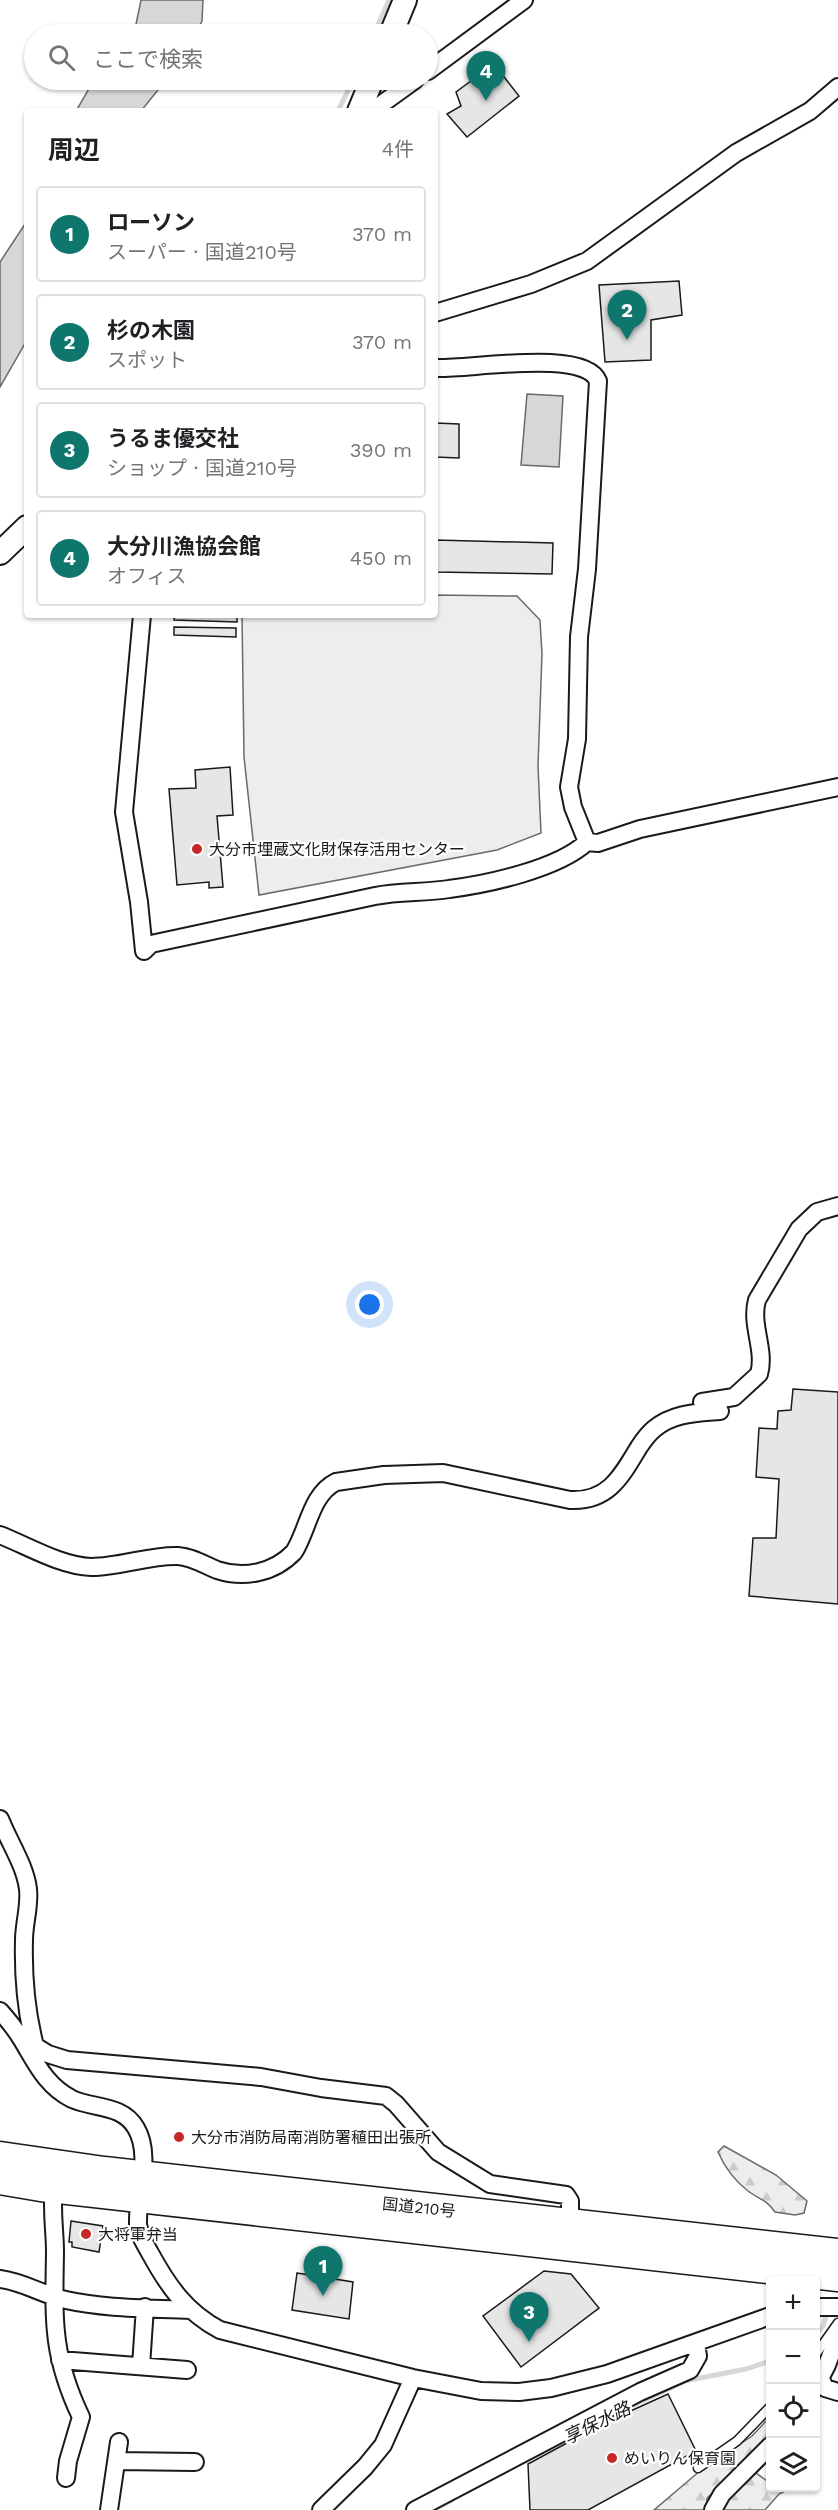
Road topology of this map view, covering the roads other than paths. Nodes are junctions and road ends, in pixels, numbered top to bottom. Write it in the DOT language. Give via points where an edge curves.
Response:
graph roads {
  1 [pos="405,0"];
  2 [pos="524,0"];
  3 [pos="395,24"];
  4 [pos="438,64"];
  5 [pos="838,87"];
  6 [pos="368,90"];
  7 [pos="401,90"];
  8 [pos="360,108"];
  9 [pos="376,108"];
  10 [pos="438,312"];
  11 [pos="438,368"];
  12 [pos="24,530"];
  13 [pos="0,553"];
  14 [pos="142,618"];
  15 [pos="838,787"];
  16 [pos="587,842"];
  17 [pos="838,1206"];
  18 [pos="720,1411"];
  19 [pos="646,1437"];
  20 [pos="0,1535"];
  21 [pos="0,1820"];
  22 [pos="0,2011"];
  23 [pos="32,2050"];
  24 [pos="0,2157"];
  25 [pos="0,2179"];
  26 [pos="141,2187"];
  27 [pos="54,2188"];
  28 [pos="570,2224"];
  29 [pos="838,2254"];
  30 [pos="838,2276"];
  31 [pos="0,2279"];
  32 [pos="53,2296"];
  33 [pos="145,2307"];
  34 [pos="820,2307"];
  35 [pos="838,2307"];
  36 [pos="190,2310"];
  37 [pos="766,2318"];
  38 [pos="838,2323"];
  39 [pos="838,2335"];
  40 [pos="696,2344"];
  41 [pos="820,2348"];
  42 [pos="60,2360"];
  43 [pos="141,2366"];
  44 [pos="187,2370"];
  45 [pos="413,2378"];
  46 [pos="820,2378"];
  47 [pos="819,2384"];
  48 [pos="838,2392"];
  49 [pos="766,2412"];
  50 [pos="119,2442"];
  51 [pos="766,2451"];
  52 [pos="117,2461"];
  53 [pos="195,2462"];
  54 [pos="698,2468"];
  55 [pos="66,2478"];
  56 [pos="109,2510"];
  57 [pos="321,2510"];
  58 [pos="416,2510"];
  59 [pos="713,2510"];
  1 -- 3 [label="street"];
  2 -- 4 [label="street"];
  5 -- 10 [label="street" via="810,111 736,153 587,261 531,284"];
  6 -- 8 [label="street"];
  7 -- 9 [label="street"];
  11 -- 16 [label="street" via="552,363 591,371 598,381 579,637 577,739 569,787"];
  12 -- 13 [label="street"];
  14 -- 16 [label="street" via="124,812 144,951 151,944 399,891 450,889 534,871"];
  15 -- 16 [label="street" via="640,829 598,843"];
  17 -- 19 [label="street" via="809,1218 759,1295 755,1312 761,1367 755,1380 734,1397 667,1408 652,1423"];
  18 -- 19 [label="street" via="676,1416"];
  19 -- 20 [label="street" via="620,1478 606,1492 587,1501 443,1473 336,1482 320,1496 294,1552 262,1573 223,1571 193,1559 171,1556 89,1567 69,1563"];
  21 -- 23 [label="street" via="28,1888 24,1971"];
  22 -- 23 [label="street"];
  23 -- 26 [label="street" via="48,2081 64,2094 117,2111 132,2122 141,2142"];
  23 -- 28 [label="street" via="67,2060 261,2077 386,2096 438,2152 490,2184 566,2195 570,2200"];
  24 -- 26 [label="highway, 国道210号"];
  25 -- 27 [label="highway, 国道210号"];
  26 -- 27 [label="highway, 国道210号"];
  26 -- 28 [label="highway, 国道210号"];
  26 -- 30 [label="highway, 国道210号"];
  26 -- 36 [label="street" via="138,2223 143,2241 169,2286"];
  27 -- 32 [label="street"];
  28 -- 29 [label="highway, 国道210号"];
  31 -- 32 [label="street"];
  32 -- 33 [label="street" via="76,2302"];
  32 -- 42 [label="street"];
  33 -- 36 [label="street"];
  33 -- 43 [label="street"];
  34 -- 35 [label="street"];
  36 -- 45 [label="street" via="220,2330"];
  37 -- 40 [label="street"];
  38 -- 41 [label="lane"];
  39 -- 46 [label="street"];
  40 -- 45 [label="street" via="608,2374 536,2391 481,2391"];
  40 -- 58 [label="street" via="698,2356 690,2370 640,2392"];
  42 -- 43 [label="street"];
  42 -- 55 [label="street" via="65,2383 81,2417"];
  43 -- 44 [label="street"];
  45 -- 57 [label="street" via="383,2445"];
  47 -- 48 [label="street"];
  49 -- 54 [label="lane" via="737,2441"];
  50 -- 52 [label="street"];
  51 -- 59 [label="street" via="722,2494"];
  52 -- 53 [label="street"];
  52 -- 56 [label="street"];
}
